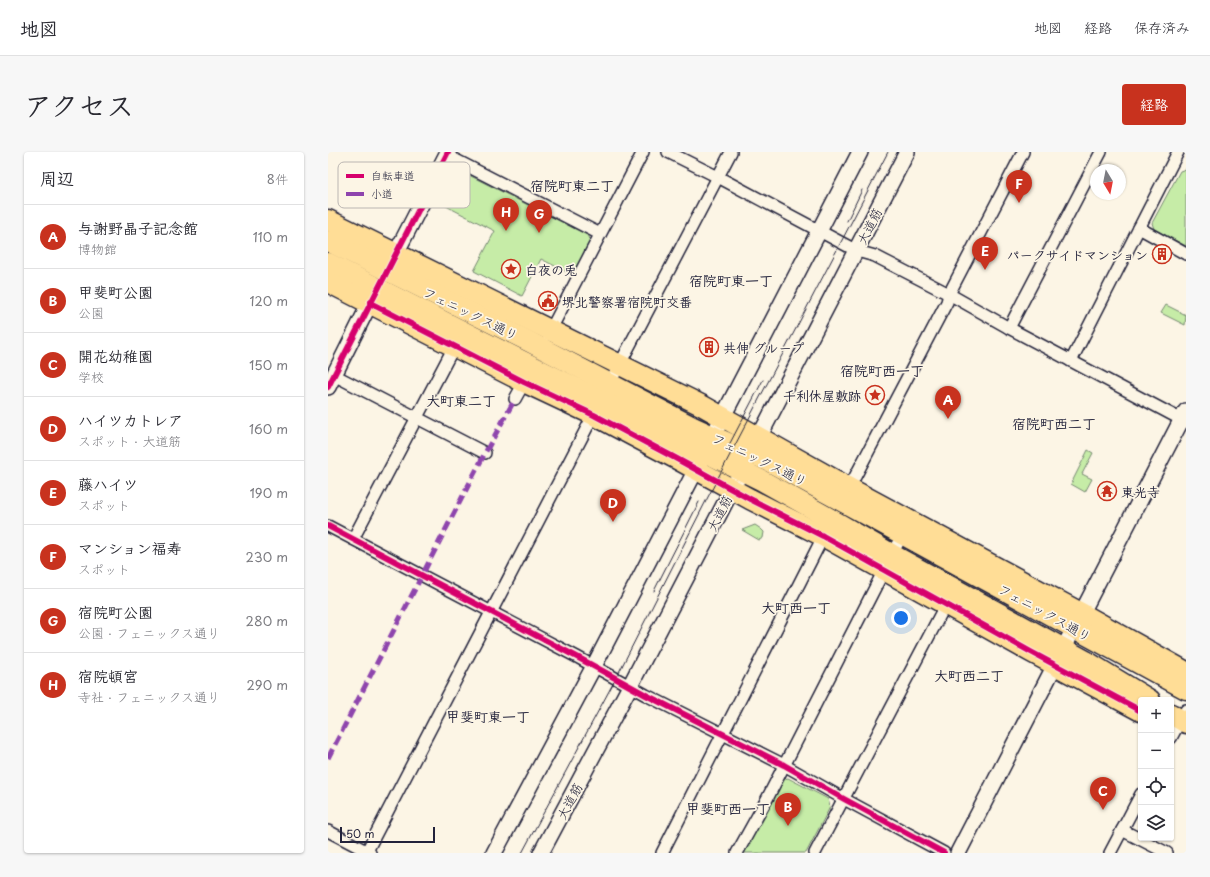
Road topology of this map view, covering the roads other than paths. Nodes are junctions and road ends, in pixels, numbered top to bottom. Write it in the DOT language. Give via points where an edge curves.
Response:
graph roads {
  1 [pos="643,152"];
  2 [pos="668,152"];
  3 [pos="731,152"];
  4 [pos="860,152"];
  5 [pos="907,152"];
  6 [pos="1023,152"];
  7 [pos="1102,152"];
  8 [pos="1178,152"];
  9 [pos="447,153"];
  10 [pos="442,162"];
  11 [pos="464,162"];
  12 [pos="470,165"];
  13 [pos="718,177"];
  14 [pos="419,208"];
  15 [pos="328,220"];
  16 [pos="1139,228"];
  17 [pos="820,231"];
  18 [pos="600,234"];
  19 [pos="328,241"];
  20 [pos="857,251"];
  21 [pos="1186,254"];
  22 [pos="328,262"];
  23 [pos="383,279"];
  24 [pos="328,282"];
  25 [pos="949,294"];
  26 [pos="1009,328"];
  27 [pos="459,338"];
  28 [pos="546,340"];
  29 [pos="1071,361"];
  30 [pos="620,366"];
  31 [pos="528,374"];
  32 [pos="331,381"];
  33 [pos="515,399"];
  34 [pos="602,400"];
  35 [pos="722,417"];
  36 [pos="417,418"];
  37 [pos="1185,418"];
  38 [pos="755,445"];
  39 [pos="485,453"];
  40 [pos="705,453"];
  41 [pos="741,470"];
  42 [pos="732,489"];
  43 [pos="846,495"];
  44 [pos="832,519"];
  45 [pos="328,526"];
  46 [pos="906,527"];
  47 [pos="823,536"];
  48 [pos="353,539"];
  49 [pos="888,562"];
  50 [pos="950,597"];
  51 [pos="491,612"];
  52 [pos="1077,620"];
  53 [pos="1059,657"];
  54 [pos="594,666"];
  55 [pos="1186,672"];
  56 [pos="630,686"];
  57 [pos="1186,689"];
  58 [pos="1145,697"];
  59 [pos="1138,709"];
  60 [pos="1179,718"];
  61 [pos="1173,733"];
  62 [pos="723,734"];
  63 [pos="784,765"];
  64 [pos="844,799"];
  65 [pos="1138,800"];
  66 [pos="1122,830"];
  67 [pos="328,831"];
  68 [pos="368,852"];
  69 [pos="494,853"];
  70 [pos="541,853"];
  71 [pos="662,853"];
  72 [pos="737,853"];
  73 [pos="815,853"];
  74 [pos="944,853"];
  75 [pos="958,853"];
  76 [pos="1110,853"];
  77 [pos="1167,853"];
  1 -- 18 [label="street"];
  2 -- 13 [label="street"];
  3 -- 13 [label="street"];
  4 -- 17 [label="street"];
  5 -- 20 [label="street, 大道筋"];
  6 -- 25 [label="street"];
  7 -- 26 [label="street"];
  8 -- 16 [label="street"];
  9 -- 10 [label="street"];
  9 -- 11 [label="street"];
  12 -- 18 [label="street"];
  13 -- 17 [label="street"];
  13 -- 30 [label="street"];
  14 -- 23 [label="street"];
  15 -- 23 [label="highway"];
  16 -- 21 [label="street"];
  16 -- 29 [label="street"];
  17 -- 20 [label="street"];
  17 -- 35 [label="street"];
  18 -- 28 [label="street"];
  19 -- 23 [label="highway, フェニックス通り"];
  20 -- 25 [label="street" via="875,256"];
  20 -- 38 [label="street, 大道筋"];
  22 -- 23 [label="highway, フェニックス通り"];
  23 -- 24 [label="highway"];
  23 -- 27 [label="highway"];
  23 -- 28 [label="highway, フェニックス通り"];
  23 -- 32 [label="street"];
  25 -- 26 [label="street"];
  25 -- 43 [label="street"];
  26 -- 29 [label="street"];
  27 -- 31 [label="highway"];
  27 -- 36 [label="street"];
  28 -- 30 [label="highway"];
  28 -- 31 [label="street"];
  28 -- 34 [label="highway, フェニックス通り"];
  29 -- 37 [label="street"];
  30 -- 34 [label="street"];
  30 -- 35 [label="highway"];
  31 -- 33 [label="street"];
  31 -- 34 [label="highway"];
  32 -- 36 [label="street"];
  34 -- 40 [label="highway"];
  34 -- 40 [label="highway, フェニックス通り"];
  34 -- 51 [label="street"];
  35 -- 38 [label="highway"];
  35 -- 40 [label="street"];
  36 -- 39 [label="street"];
  36 -- 48 [label="street"];
  37 -- 52 [label="street"];
  38 -- 40 [label="highway, フェニックス通り"];
  38 -- 41 [label="street, 大道筋"];
  38 -- 43 [label="highway, フェニックス通り"];
  40 -- 41 [label="highway, フェニックス通り"];
  40 -- 42 [label="highway"];
  40 -- 54 [label="street"];
  41 -- 42 [label="street, 大道筋"];
  41 -- 44 [label="highway, フェニックス通り"];
  42 -- 47 [label="highway"];
  42 -- 56 [label="street, 大道筋"];
  43 -- 46 [label="highway, フェニックス通り"];
  44 -- 47 [label="street"];
  44 -- 49 [label="highway, フェニックス通り"];
  45 -- 48 [label="street"];
  46 -- 49 [label="street"];
  46 -- 52 [label="highway, フェニックス通り"];
  47 -- 49 [label="highway"];
  47 -- 62 [label="street"];
  48 -- 51 [label="street"];
  49 -- 50 [label="highway"];
  49 -- 63 [label="street"];
  50 -- 53 [label="highway"];
  50 -- 64 [label="street"];
  51 -- 54 [label="street"];
  51 -- 68 [label="street"];
  52 -- 53 [label="street"];
  52 -- 55 [label="highway"];
  52 -- 57 [label="highway, フェニックス通り"];
  53 -- 58 [label="highway, フェニックス通り" via="1086,661"];
  53 -- 59 [label="highway"];
  53 -- 75 [label="street"];
  54 -- 56 [label="street"];
  54 -- 69 [label="street"];
  56 -- 62 [label="street"];
  56 -- 70 [label="street, 大道筋"];
  60 -- 61 [label="street"];
  62 -- 63 [label="street"];
  62 -- 71 [label="street"];
  63 -- 64 [label="street"];
  63 -- 72 [label="street"];
  64 -- 73 [label="street"];
  64 -- 74 [label="street"];
  65 -- 66 [label="street"];
  66 -- 76 [label="street"];
  66 -- 77 [label="street"];
  67 -- 68 [label="street"];
}
